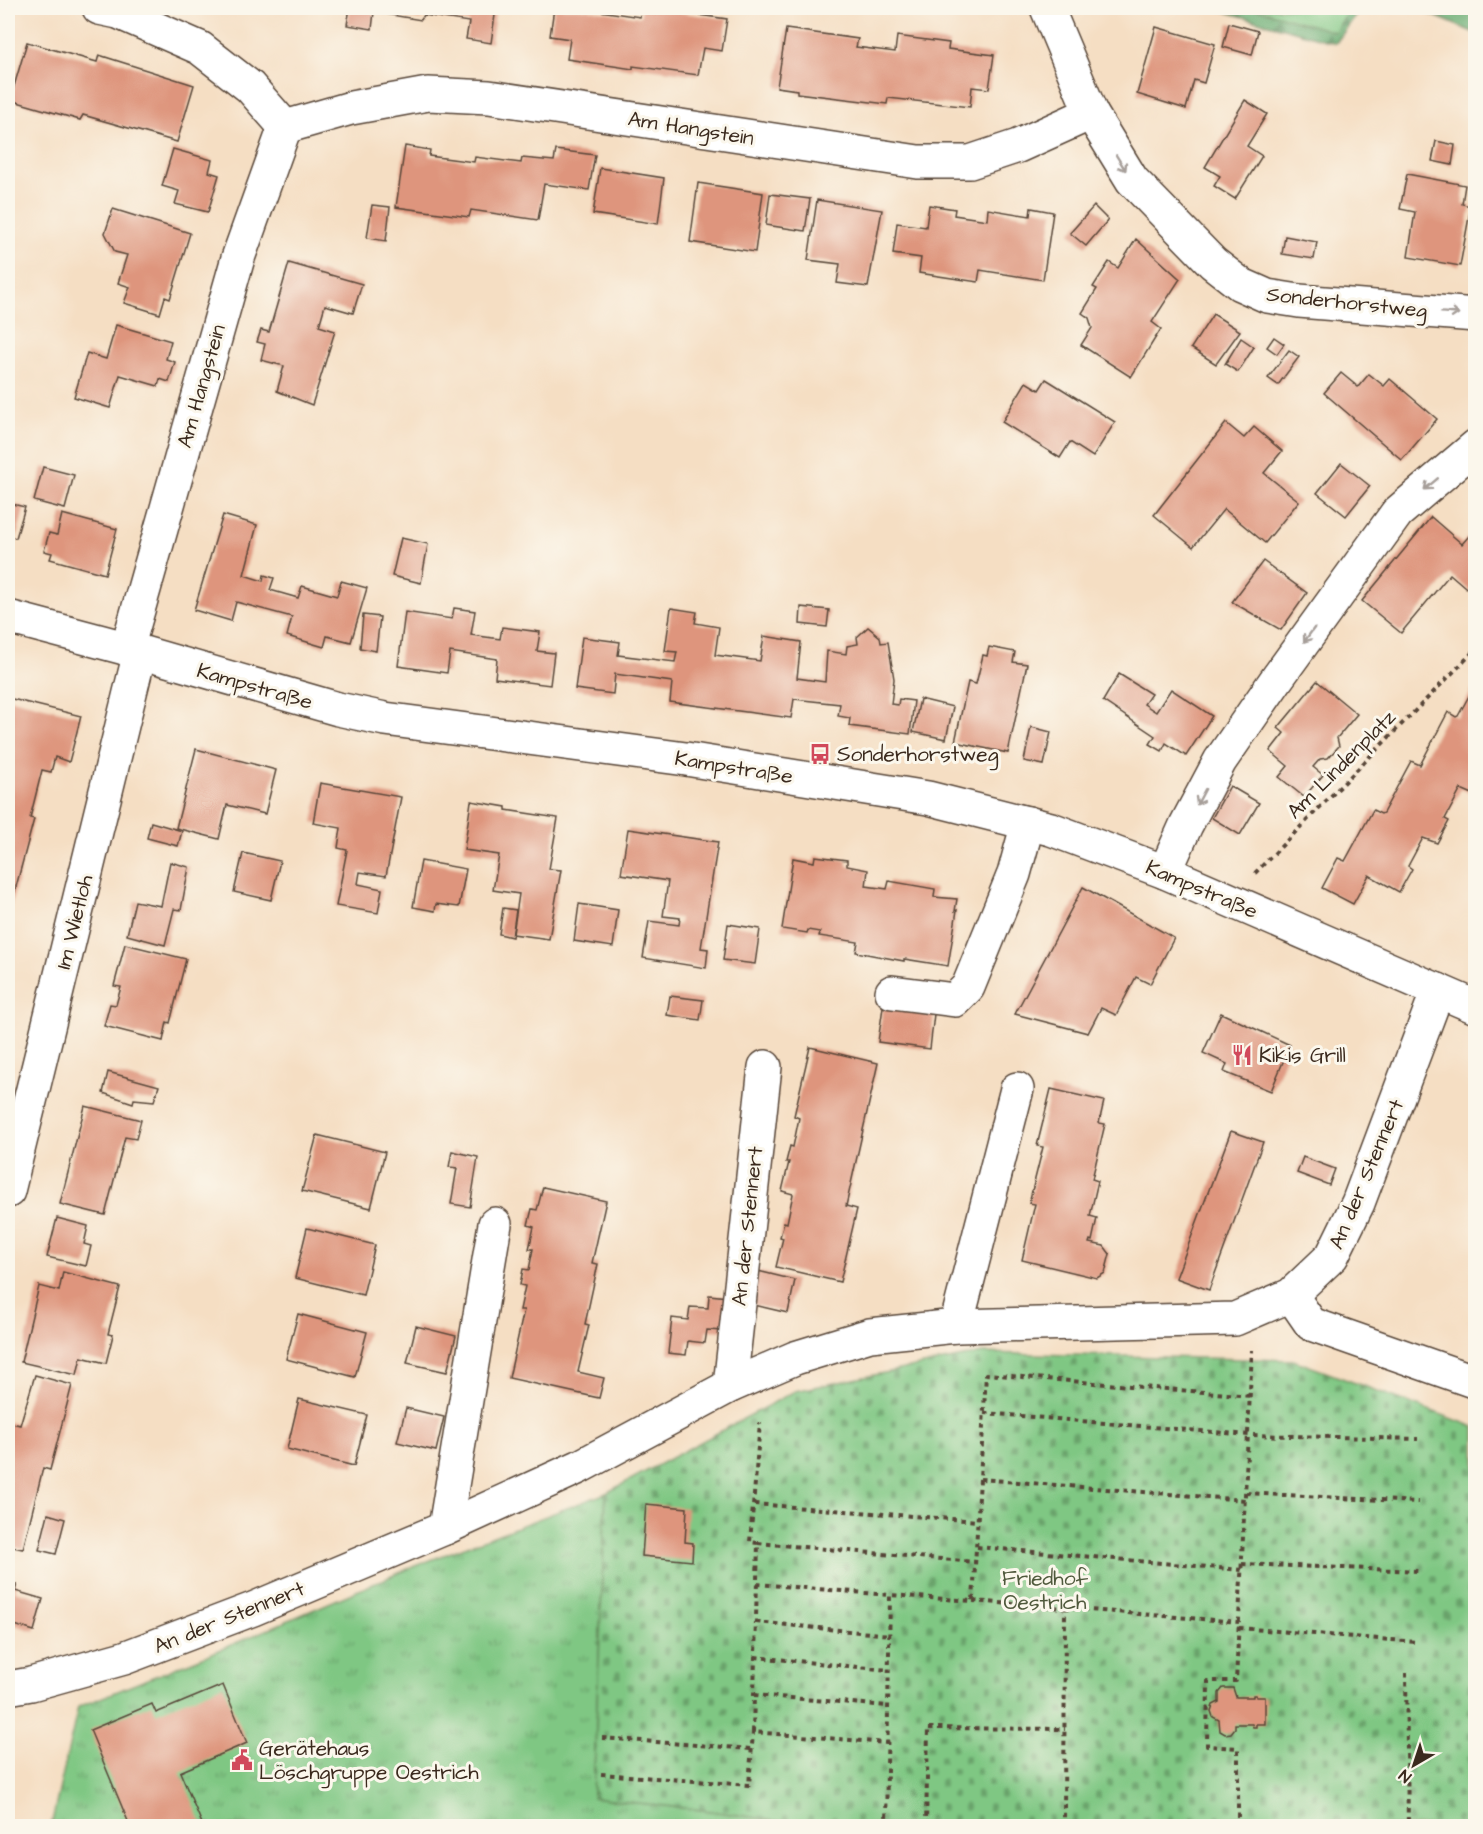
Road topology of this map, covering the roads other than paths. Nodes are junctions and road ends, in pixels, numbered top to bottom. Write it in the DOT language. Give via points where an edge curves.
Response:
graph roads {
  1 [pos="99,8"];
  2 [pos="1047,8"];
  3 [pos="1091,113"];
  4 [pos="285,127"];
  5 [pos="1476,315"];
  6 [pos="1476,446"];
  7 [pos="8,617"];
  8 [pos="133,650"];
  9 [pos="1028,823"];
  10 [pos="1165,872"];
  11 [pos="1438,990"];
  12 [pos="892,992"];
  13 [pos="1476,1007"];
  14 [pos="765,1067"];
  15 [pos="1017,1089"];
  16 [pos="8,1191"];
  17 [pos="495,1224"];
  18 [pos="1291,1295"];
  19 [pos="956,1326"];
  20 [pos="1476,1382"];
  21 [pos="730,1386"];
  22 [pos="445,1528"];
  23 [pos="8,1688"];
  1 -- 4 [label="street" via="118,12 200,48 250,87"];
  2 -- 3 [label="street, Sonderhorstweg"];
  3 -- 4 [label="street, Am Hangstein" via="1018,146 970,162 918,162 489,97 428,94 351,108"];
  3 -- 5 [label="street, Sonderhorstweg, one-way" via="1132,180 1213,263 1240,284 1267,296 1299,301"];
  4 -- 8 [label="street, Am Hangstein" via="238,258"];
  6 -- 10 [label="street, one-way" via="1397,513 1383,531 1220,761"];
  7 -- 8 [label="street, Kampstraße"];
  8 -- 9 [label="street, Kampstraße" via="385,719 686,759 928,798"];
  8 -- 16 [label="street, Im Wietloh"];
  9 -- 10 [label="street, Kampstraße"];
  9 -- 12 [label="street" via="1014,874 968,987 955,1000"];
  10 -- 11 [label="street, Kampstraße"];
  11 -- 13 [label="street, Kampstraße"];
  11 -- 18 [label="street, An der Stennert" via="1358,1203 1332,1257"];
  14 -- 21 [label="street, An der Stennert"];
  15 -- 19 [label="street"];
  17 -- 22 [label="street"];
  18 -- 19 [label="street, An der Stennert" via="1235,1319"];
  18 -- 20 [label="street" via="1311,1324"];
  19 -- 21 [label="street, An der Stennert" via="870,1335 795,1358"];
  21 -- 22 [label="street, An der Stennert" via="579,1467"];
  22 -- 23 [label="street, An der Stennert" via="253,1609 124,1658"];
}
